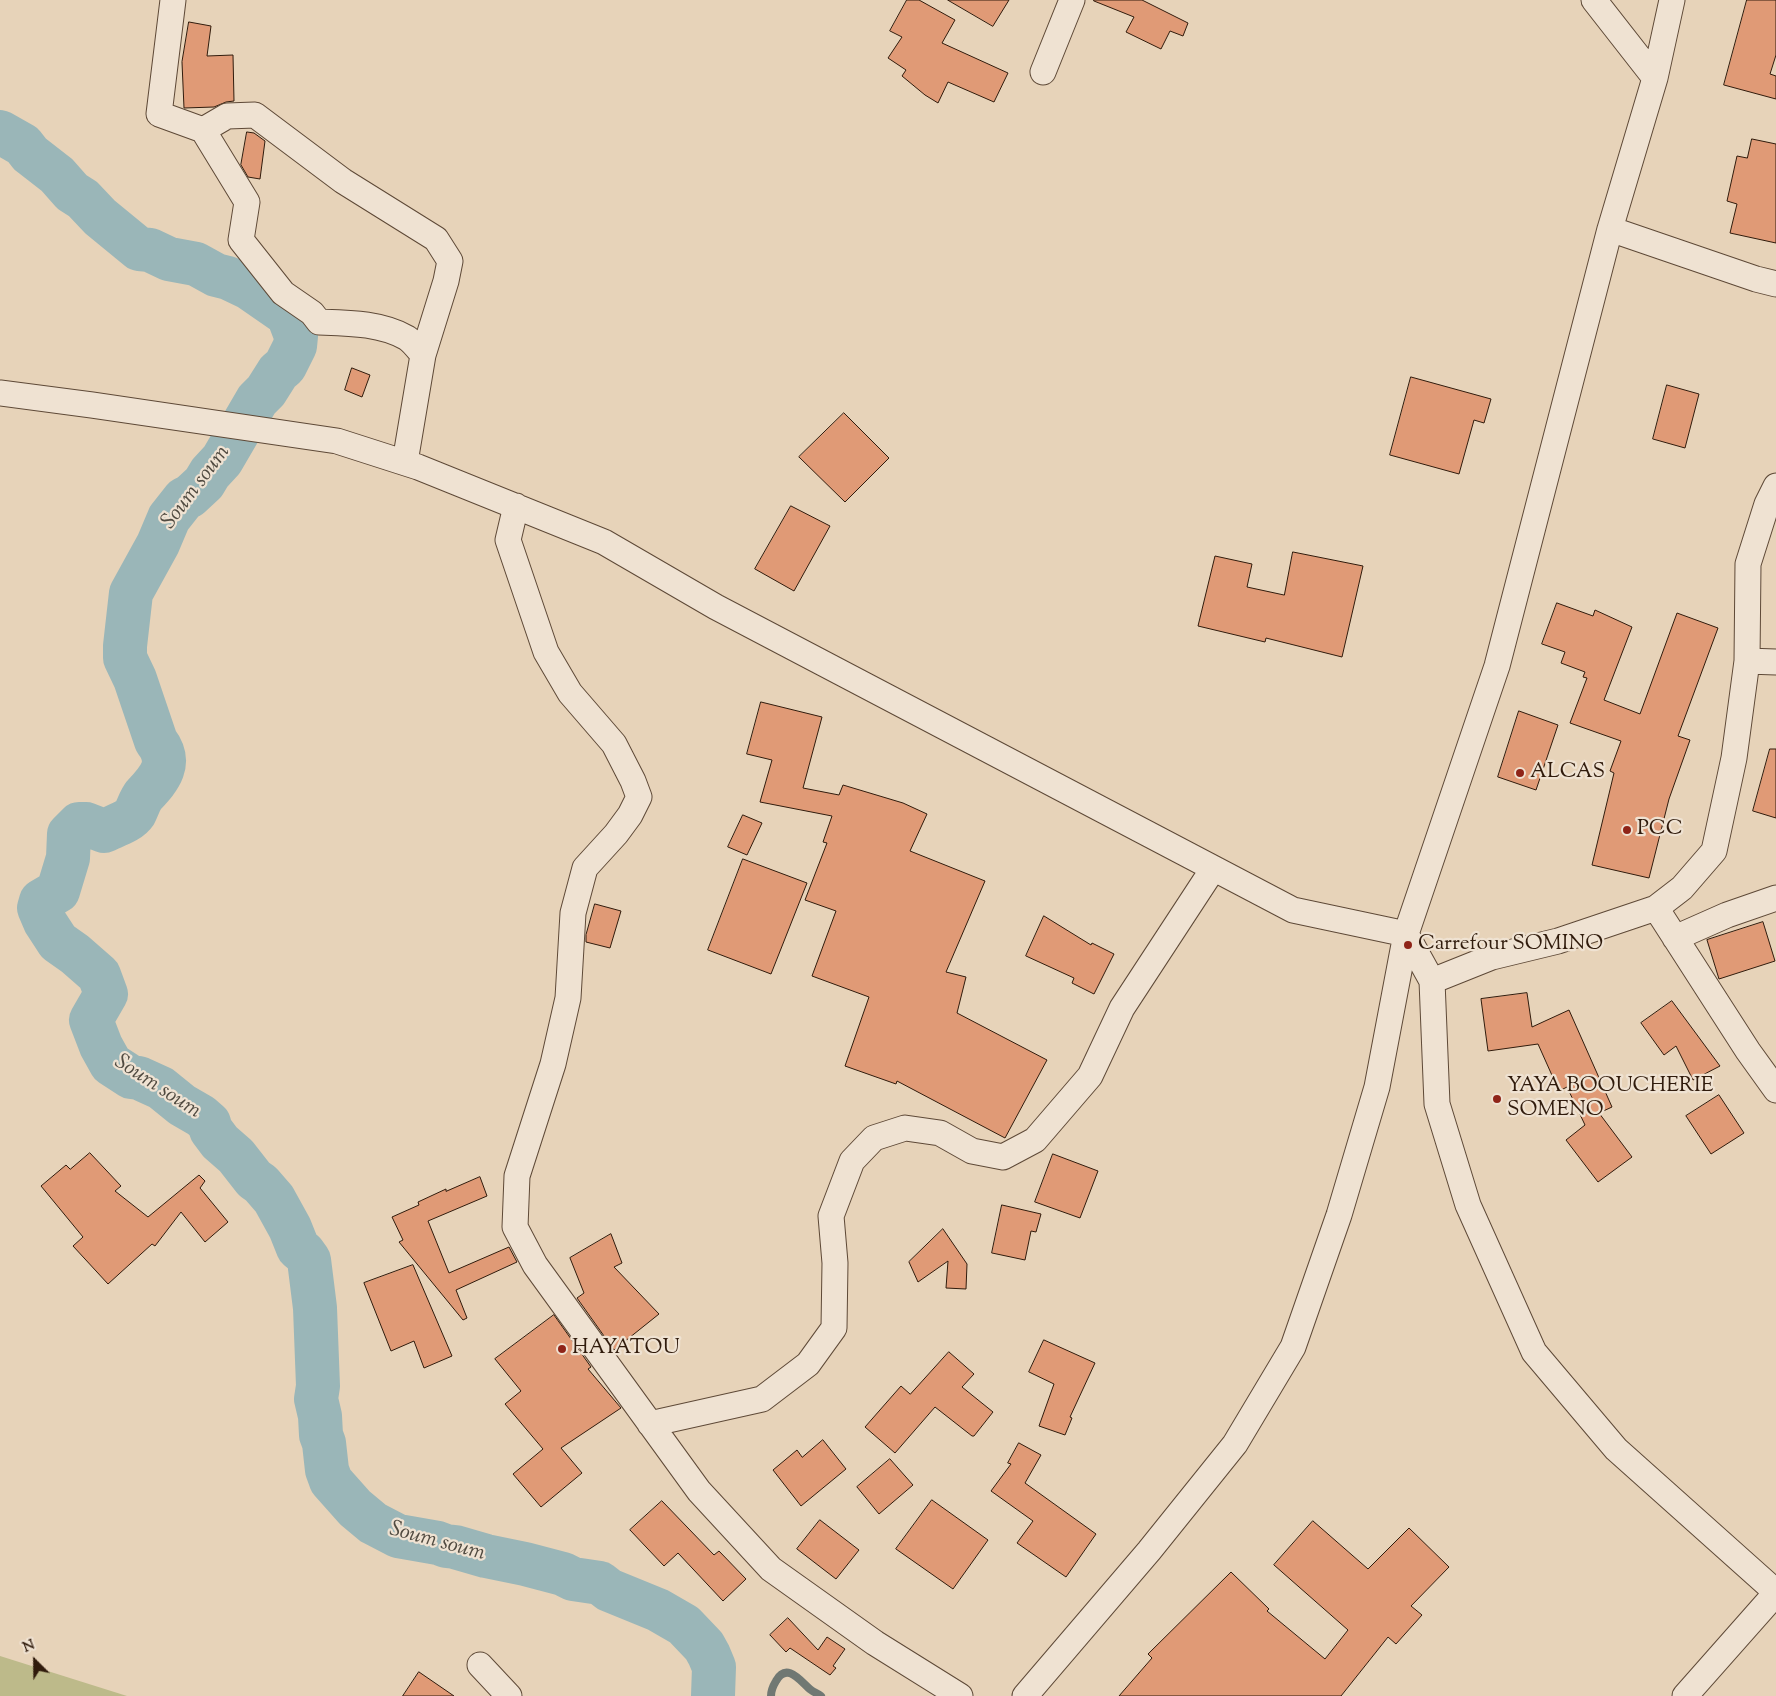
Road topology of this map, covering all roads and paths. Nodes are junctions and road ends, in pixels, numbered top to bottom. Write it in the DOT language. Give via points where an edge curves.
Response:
graph roads {
  1 [pos="173,0"];
  2 [pos="1072,0"];
  3 [pos="1594,0"];
  4 [pos="1672,0"];
  5 [pos="1042,72"];
  6 [pos="1655,78"];
  7 [pos="203,130"];
  8 [pos="1610,229"];
  9 [pos="1776,284"];
  10 [pos="423,355"];
  11 [pos="0,393"];
  12 [pos="404,462"];
  13 [pos="1776,486"];
  14 [pos="516,506"];
  15 [pos="1747,661"];
  16 [pos="1776,662"];
  17 [pos="1213,869"];
  18 [pos="1776,898"];
  19 [pos="1656,908"];
  20 [pos="1406,934"];
  21 [pos="1674,938"];
  22 [pos="1432,981"];
  23 [pos="1776,1090"];
  24 [pos="650,1424"];
  25 [pos="1776,1592"];
  26 [pos="480,1665"];
  27 [pos="509,1696"];
  28 [pos="960,1696"];
  29 [pos="1025,1696"];
  30 [pos="1685,1696"];
  1 -- 7 [label="street" via="159,114"];
  2 -- 5 [label="street"];
  3 -- 6 [label="street"];
  4 -- 6 [label="street"];
  6 -- 8 [label="street"];
  7 -- 10 [label="street" via="247,202 241,240 283,294 312,313 319,322 351,323 389,330 409,339"];
  7 -- 10 [label="street" via="227,116 255,115 343,181 436,239 450,261"];
  8 -- 9 [label="street"];
  8 -- 20 [label="street" via="1497,666"];
  10 -- 12 [label="street"];
  11 -- 12 [label="street" via="337,441"];
  12 -- 14 [label="street"];
  13 -- 15 [label="street" via="1748,564"];
  14 -- 17 [label="street" via="604,542 716,607"];
  14 -- 24 [label="street" via="508,540 546,652 570,693 614,744 639,797 616,834 585,868 573,912 568,998 553,1064 517,1176 516,1227 535,1266"];
  15 -- 16 [label="street"];
  15 -- 19 [label="street" via="1734,758 1714,851 1682,888"];
  17 -- 20 [label="street" via="1293,910"];
  17 -- 24 [label="street" via="1122,1008 1090,1076 1035,1140 1003,1157 972,1151 940,1133 904,1128 874,1138 852,1161 831,1216 835,1263 834,1328 808,1364 762,1398"];
  18 -- 21 [label="street"];
  19 -- 21 [label="street"];
  19 -- 22 [label="street" via="1558,941 1492,957"];
  20 -- 22 [label="street"];
  20 -- 29 [label="street" via="1377,1087 1339,1216 1293,1347 1235,1444"];
  21 -- 23 [label="street"];
  22 -- 25 [label="street" via="1437,1104 1468,1205 1534,1352 1616,1449"];
  24 -- 28 [label="street" via="699,1491 771,1569 875,1643"];
  25 -- 30 [label="street"];
  26 -- 27 [label="street"];
}
